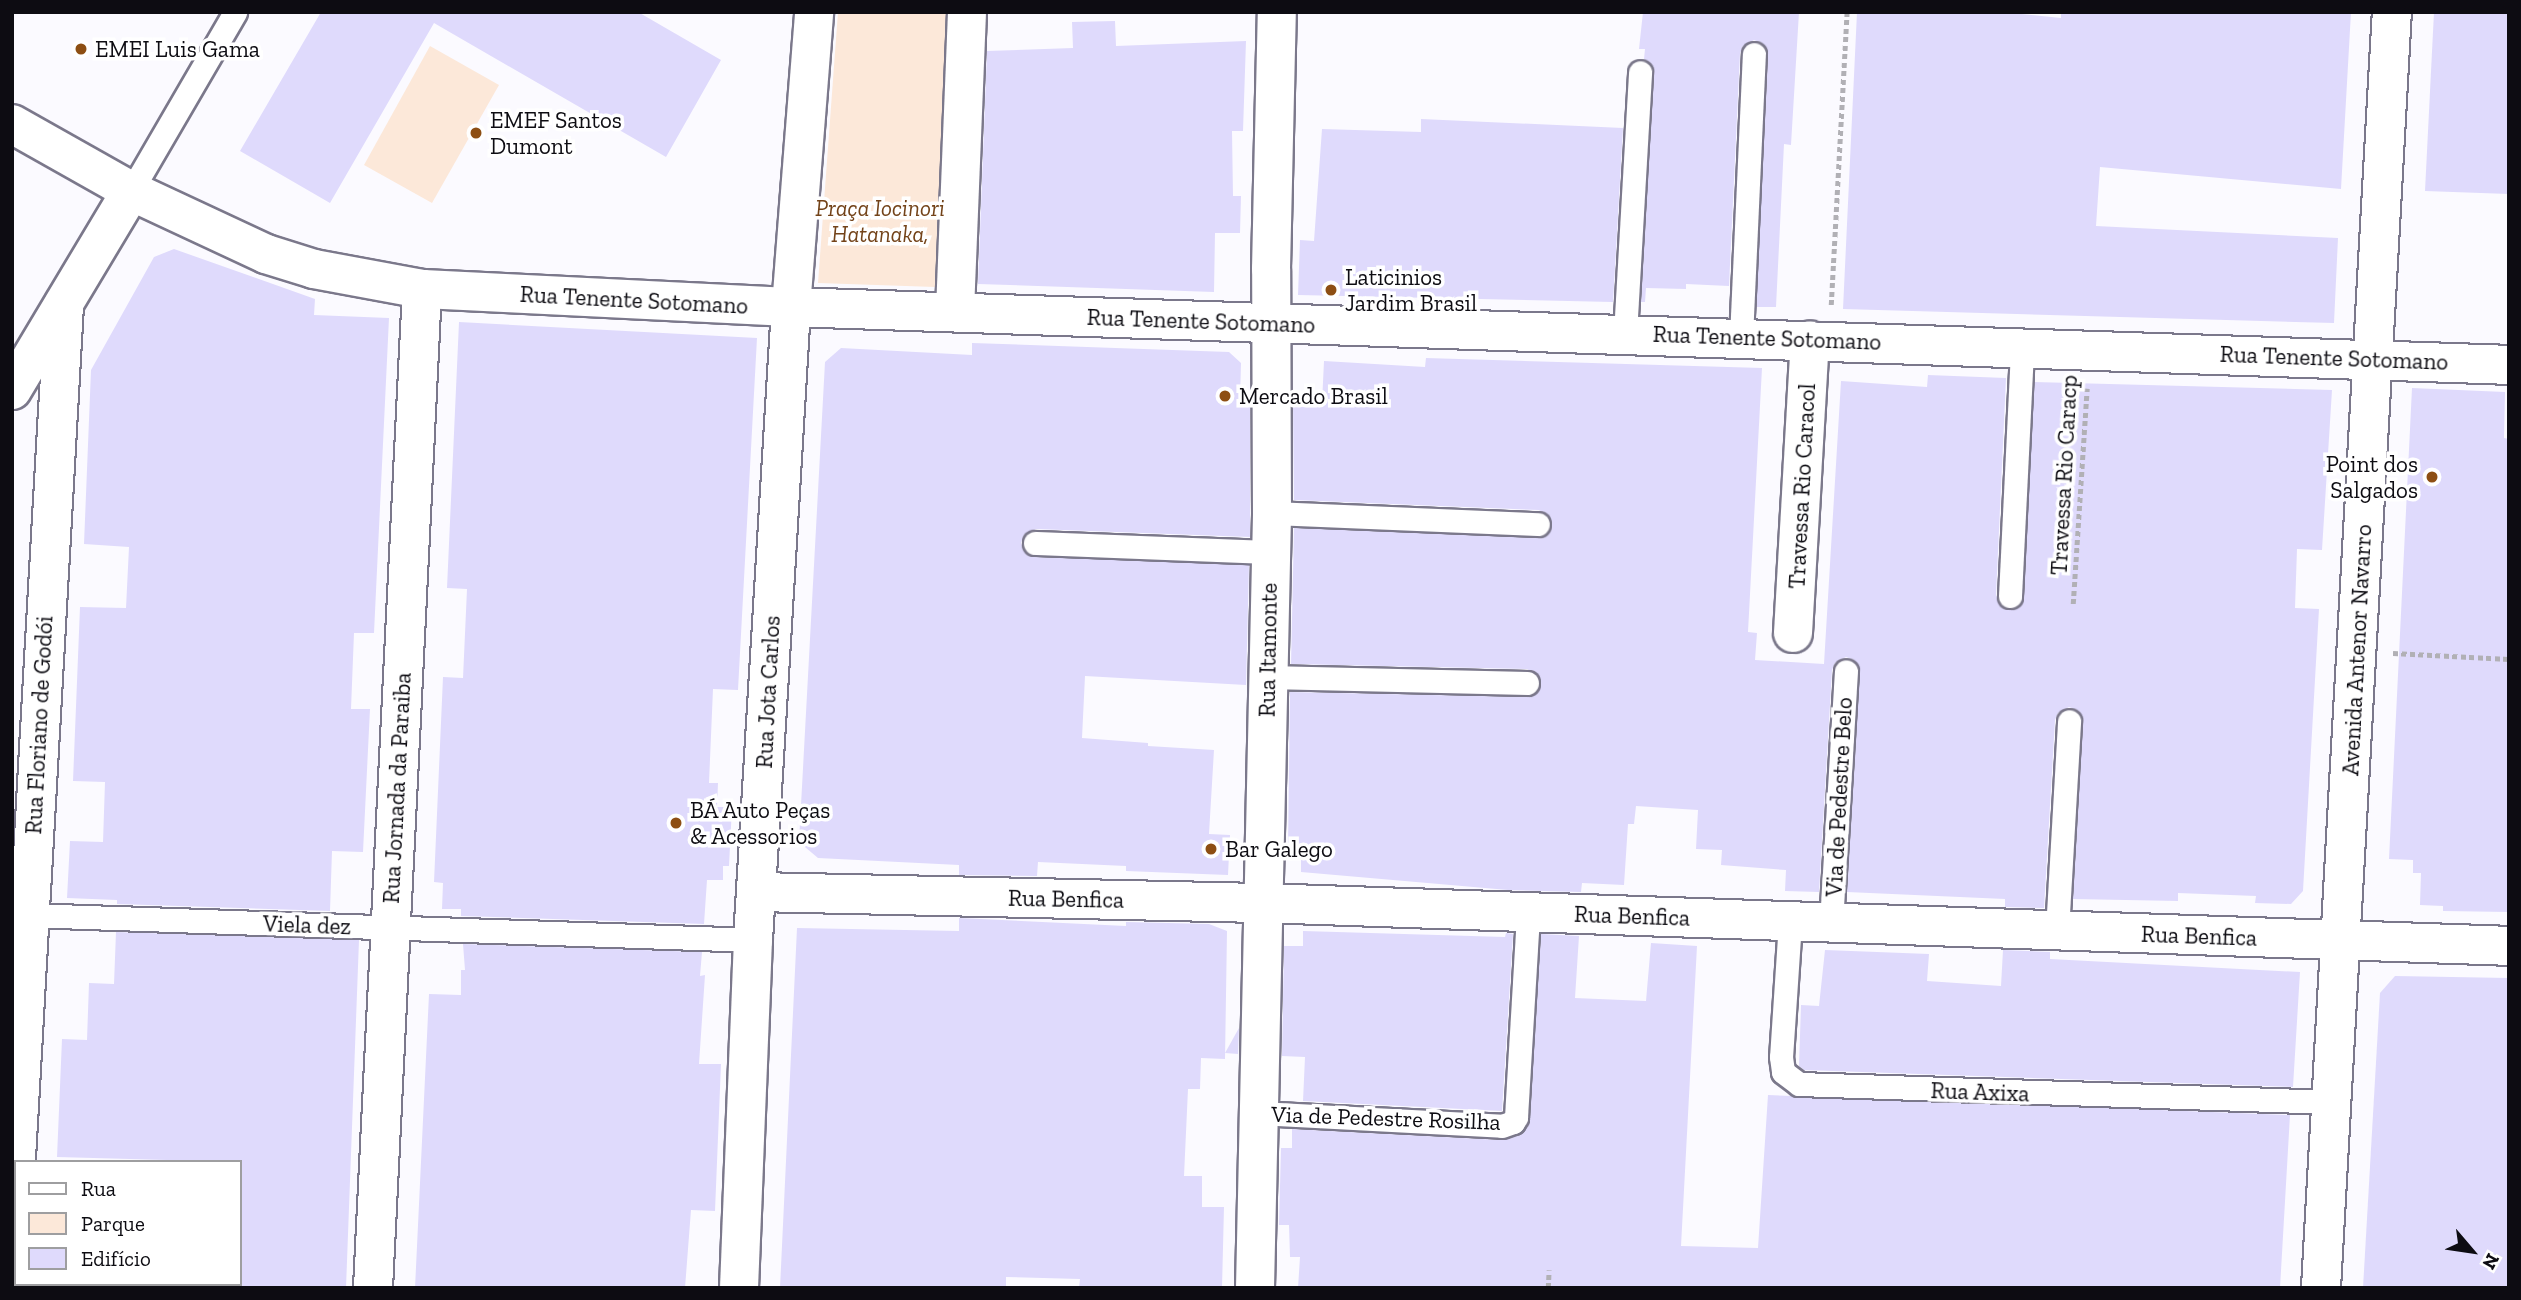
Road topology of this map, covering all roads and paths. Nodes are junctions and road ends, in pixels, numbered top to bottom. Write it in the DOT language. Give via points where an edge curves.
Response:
graph roads {
  1 [pos="235,12"];
  2 [pos="814,12"];
  3 [pos="967,12"];
  4 [pos="1277,12"];
  5 [pos="1847,12"];
  6 [pos="2392,12"];
  7 [pos="1754,54"];
  8 [pos="1640,72"];
  9 [pos="12,124"];
  10 [pos="131,191"];
  11 [pos="422,289"];
  12 [pos="64,304"];
  13 [pos="791,307"];
  14 [pos="955,311"];
  15 [pos="1271,324"];
  16 [pos="1625,334"];
  17 [pos="1741,338"];
  18 [pos="1819,340"];
  19 [pos="2022,347"];
  20 [pos="2089,349"];
  21 [pos="2373,359"];
  22 [pos="2509,365"];
  23 [pos="12,390"];
  24 [pos="1272,513"];
  25 [pos="1538,524"];
  26 [pos="1035,544"];
  27 [pos="1270,552"];
  28 [pos="2010,596"];
  29 [pos="2073,604"];
  30 [pos="1793,633"];
  31 [pos="2357,651"];
  32 [pos="2509,659"];
  33 [pos="1846,671"];
  34 [pos="1268,677"];
  35 [pos="1527,683"];
  36 [pos="2069,721"];
  37 [pos="756,892"];
  38 [pos="1262,903"];
  39 [pos="1528,912"];
  40 [pos="28,915"];
  41 [pos="1790,922"];
  42 [pos="1831,923"];
  43 [pos="390,928"];
  44 [pos="2057,931"];
  45 [pos="753,940"];
  46 [pos="2341,940"];
  47 [pos="2509,946"];
  48 [pos="2332,1102"];
  49 [pos="1258,1113"];
  50 [pos="16,1160"];
  51 [pos="14,1190"];
  52 [pos="12,1229"];
  53 [pos="1549,1270"];
  54 [pos="373,1288"];
  55 [pos="739,1288"];
  56 [pos="1255,1288"];
  57 [pos="1548,1288"];
  58 [pos="2321,1288"];
  1 -- 10 [label="lane"];
  2 -- 13 [label="street, Rua Jota Carlos"];
  3 -- 14 [label="street"];
  4 -- 15 [label="street, Rua Itamonte"];
  5 -- 18 [label="path"];
  6 -- 21 [label="street, Avenida Antenor Navarro"];
  7 -- 17 [label="lane"];
  8 -- 16 [label="lane"];
  9 -- 10 [label="street, Rua Tenente Sotomano"];
  10 -- 11 [label="street, Rua Tenente Sotomano" via="266,254 314,269"];
  10 -- 12 [label="street"];
  11 -- 13 [label="street, Rua Tenente Sotomano"];
  11 -- 43 [label="street, Rua Jornada da Paraiba"];
  12 -- 23 [label="street"];
  12 -- 40 [label="street, Rua Floriano de Godói"];
  13 -- 14 [label="street, Rua Tenente Sotomano"];
  13 -- 37 [label="street, Rua Jota Carlos"];
  14 -- 15 [label="street, Rua Tenente Sotomano"];
  15 -- 16 [label="street, Rua Tenente Sotomano"];
  15 -- 24 [label="street, Rua Itamonte"];
  16 -- 17 [label="street, Rua Tenente Sotomano"];
  17 -- 18 [label="street, Rua Tenente Sotomano"];
  18 -- 19 [label="street, Rua Tenente Sotomano"];
  18 -- 30 [label="street, Travessa Rio Caracol"];
  19 -- 20 [label="street, Rua Tenente Sotomano"];
  19 -- 28 [label="lane"];
  20 -- 21 [label="street, Rua Tenente Sotomano"];
  20 -- 29 [label="path, Travessa Rio Caracp"];
  21 -- 22 [label="street, Rua Tenente Sotomano"];
  21 -- 31 [label="street, Avenida Antenor Navarro"];
  24 -- 25 [label="lane"];
  24 -- 27 [label="street, Rua Itamonte"];
  26 -- 27 [label="lane"];
  27 -- 34 [label="street, Rua Itamonte"];
  31 -- 32 [label="path"];
  31 -- 46 [label="street, Avenida Antenor Navarro"];
  33 -- 42 [label="lane, Via de Pedestre Belo"];
  34 -- 35 [label="lane"];
  34 -- 38 [label="street, Rua Itamonte"];
  36 -- 44 [label="lane"];
  37 -- 38 [label="street, Rua Benfica"];
  37 -- 45 [label="street, Rua Jota Carlos"];
  38 -- 39 [label="street, Rua Benfica"];
  38 -- 49 [label="street, Rua Itamonte"];
  39 -- 41 [label="street, Rua Benfica"];
  39 -- 49 [label="lane, Via de Pedestre Rosilha" via="1516,1117 1510,1125"];
  40 -- 43 [label="lane, Viela dez"];
  40 -- 50 [label="street, Rua Floriano de Godói"];
  41 -- 42 [label="street, Rua Benfica"];
  41 -- 48 [label="lane, Rua Axixa" via="1781,1057 1783,1072 1800,1084"];
  42 -- 44 [label="street, Rua Benfica"];
  43 -- 45 [label="lane, Viela dez"];
  43 -- 54 [label="street, Rua Jornada da Paraiba"];
  44 -- 46 [label="street, Rua Benfica"];
  45 -- 55 [label="street, Rua Jota Carlos"];
  46 -- 47 [label="street, Rua Benfica"];
  46 -- 48 [label="street, Avenida Antenor Navarro"];
  48 -- 58 [label="street, Avenida Antenor Navarro"];
  49 -- 56 [label="street, Rua Itamonte"];
  51 -- 52 [label="street, Rua Floriano de Godói"];
  53 -- 57 [label="path"];
}
